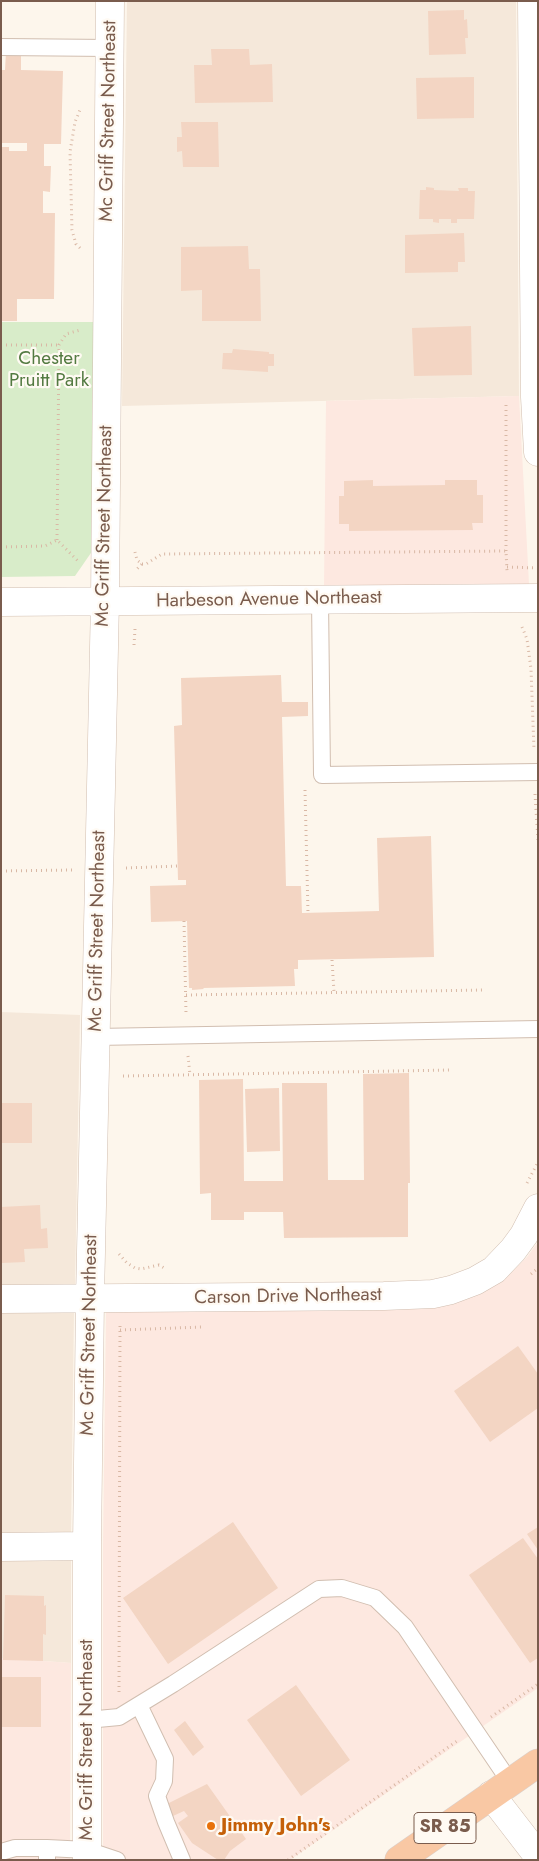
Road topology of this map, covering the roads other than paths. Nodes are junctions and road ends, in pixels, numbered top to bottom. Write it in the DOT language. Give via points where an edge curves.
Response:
graph roads {
  1 [pos="110,1"];
  2 [pos="532,1"];
  3 [pos="1,47"];
  4 [pos="110,48"];
  5 [pos="538,452"];
  6 [pos="538,598"];
  7 [pos="320,599"];
  8 [pos="1,602"];
  9 [pos="105,602"];
  10 [pos="536,772"];
  11 [pos="538,1029"];
  12 [pos="96,1037"];
  13 [pos="531,1198"];
  14 [pos="90,1298"];
  15 [pos="1,1299"];
  16 [pos="87,1546"];
  17 [pos="1,1547"];
  18 [pos="139,1705"];
  19 [pos="87,1720"];
  20 [pos="538,1763"];
  21 [pos="501,1789"];
  22 [pos="1,1852"];
  23 [pos="47,1854"];
  24 [pos="87,1855"];
  25 [pos="538,1856"];
  26 [pos="117,1860"];
  27 [pos="182,1860"];
  28 [pos="399,1860"];
  1 -- 4 [label="street, Mc Griff Street Northeast"];
  2 -- 5 [label="street"];
  3 -- 4 [label="lane"];
  4 -- 9 [label="street, Mc Griff Street Northeast"];
  6 -- 7 [label="street, Harbeson Avenue Northeast"];
  7 -- 9 [label="street, Harbeson Avenue Northeast"];
  7 -- 10 [label="lane" via="322,775"];
  8 -- 9 [label="street, Harbeson Avenue Northeast"];
  9 -- 12 [label="street, Mc Griff Street Northeast"];
  11 -- 12 [label="lane"];
  12 -- 14 [label="street, Mc Griff Street Northeast"];
  13 -- 14 [label="street, Carson Drive Northeast" via="524,1235 494,1270 474,1281 434,1294"];
  14 -- 15 [label="street, Carson Drive Northeast"];
  14 -- 16 [label="street, Mc Griff Street Northeast"];
  16 -- 17 [label="street"];
  16 -- 19 [label="street, Mc Griff Street Northeast"];
  18 -- 19 [label="lane" via="119,1717"];
  18 -- 21 [label="lane" via="319,1589 342,1588 375,1598 405,1627 474,1729"];
  18 -- 27 [label="lane" via="164,1759 164,1781 157,1796"];
  19 -- 24 [label="street, Mc Griff Street Northeast"];
  20 -- 21 [label="highway, SR 85"];
  21 -- 25 [label="street"];
  21 -- 28 [label="highway, SR 85"];
  22 -- 23 [label="lane" via="15,1848"];
  23 -- 24 [label="lane"];
  24 -- 26 [label="lane"];
}
